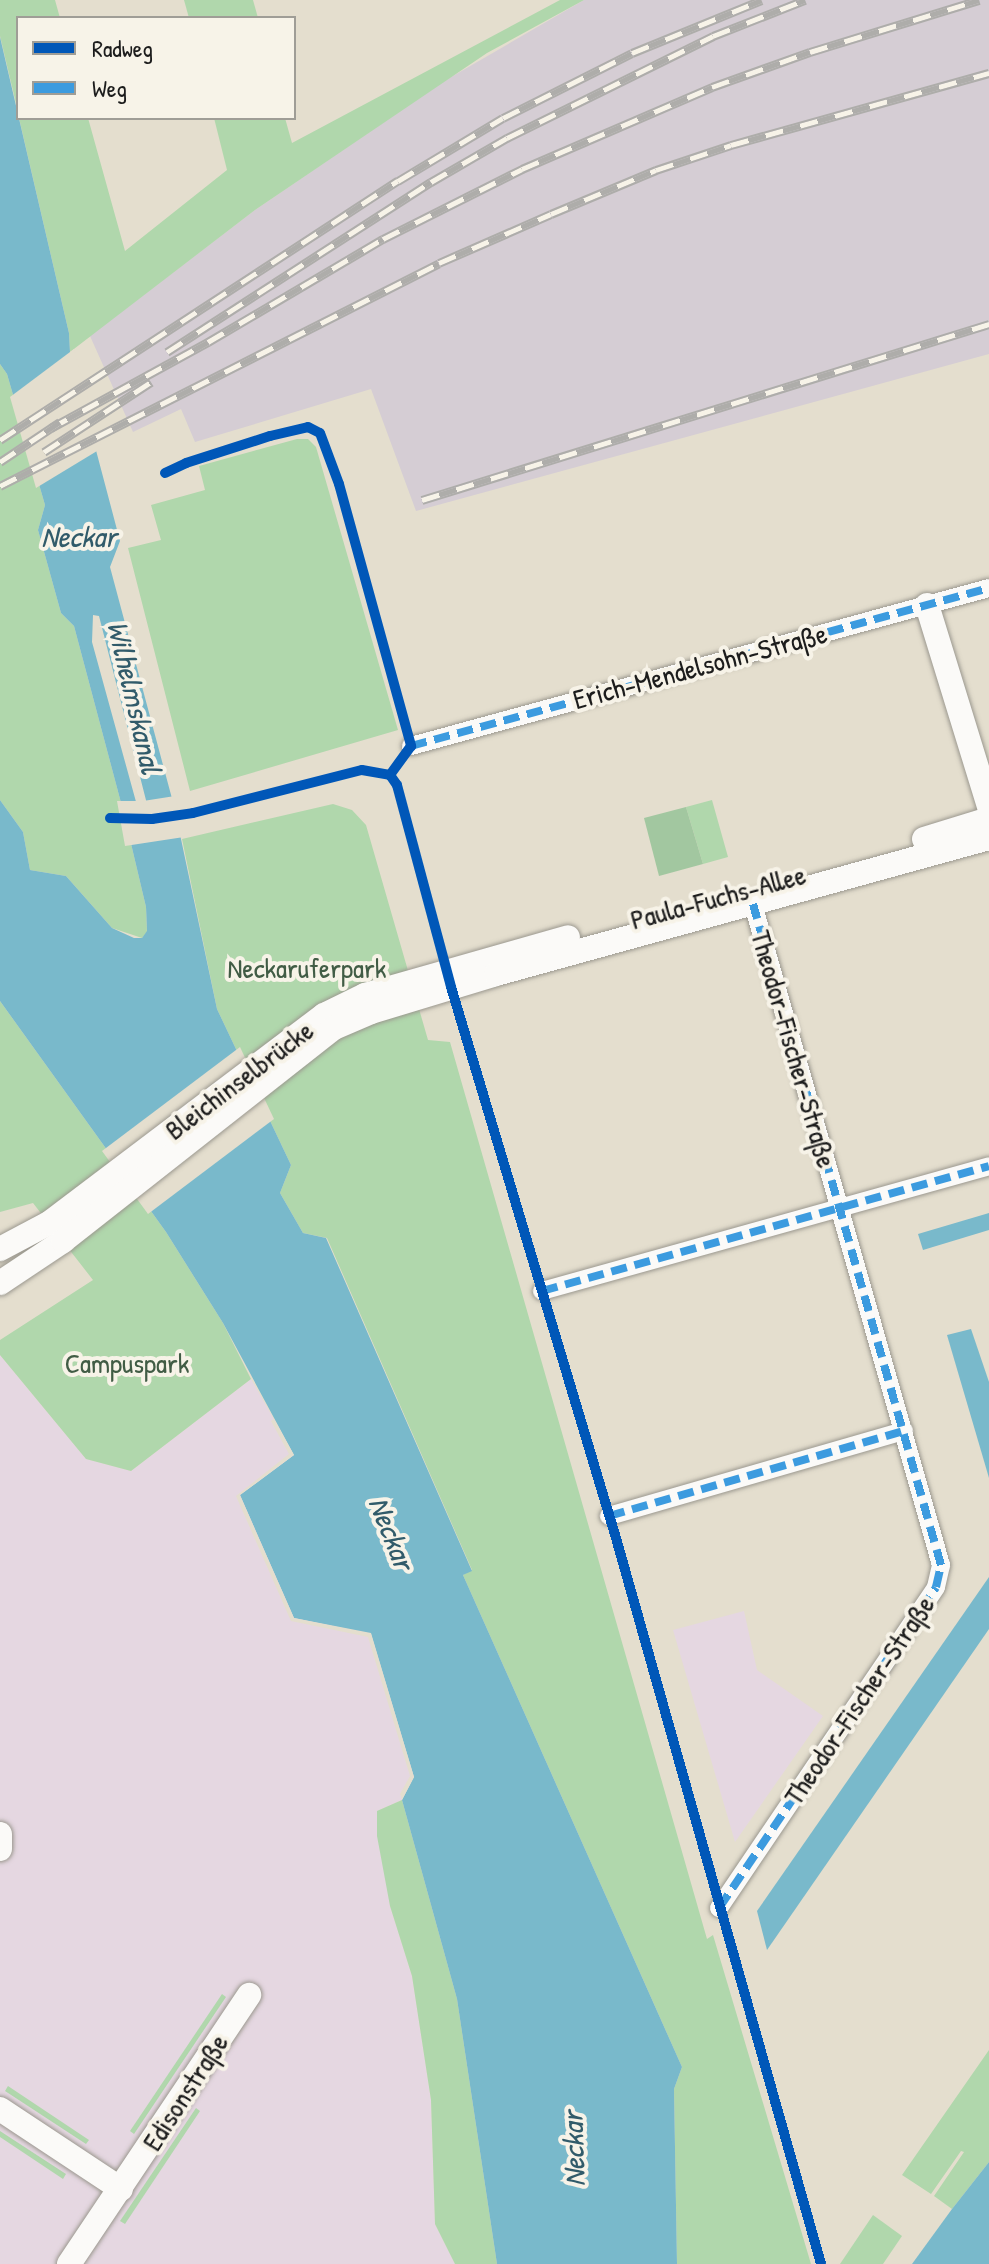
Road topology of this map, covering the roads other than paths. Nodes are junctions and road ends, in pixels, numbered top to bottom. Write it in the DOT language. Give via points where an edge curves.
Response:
graph roads {
  1 [pos="989,588"];
  2 [pos="927,605"];
  3 [pos="411,746"];
  4 [pos="989,807"];
  5 [pos="989,819"];
  6 [pos="989,838"];
  7 [pos="751,897"];
  8 [pos="449,979"];
  9 [pos="989,1166"];
  10 [pos="840,1208"];
  11 [pos="56,1232"];
  12 [pos="0,1249"];
  13 [pos="0,1283"];
  14 [pos="542,1291"];
  15 [pos="904,1431"];
  16 [pos="609,1516"];
  17 [pos="0,1834"];
  18 [pos="0,1849"];
  19 [pos="719,1908"];
  20 [pos="249,1995"];
  21 [pos="0,2109"];
  22 [pos="121,2189"];
  23 [pos="69,2264"];
  1 -- 2 [label="street, Erich-Mendelsohn-Straße"];
  2 -- 3 [label="street, Erich-Mendelsohn-Straße"];
  2 -- 4 [label="street"];
  5 -- 7 [label="street, Paula-Fuchs-Allee"];
  6 -- 7 [label="street, Paula-Fuchs-Allee"];
  7 -- 8 [label="street, Paula-Fuchs-Allee"];
  7 -- 10 [label="street, Theodor-Fischer-Straße"];
  8 -- 11 [label="street, Bleichinselbrücke" via="371,1012 329,1022"];
  9 -- 10 [label="street"];
  10 -- 14 [label="street"];
  10 -- 15 [label="street, Theodor-Fischer-Straße"];
  11 -- 12 [label="street"];
  11 -- 13 [label="street"];
  15 -- 16 [label="street"];
  15 -- 19 [label="street, Theodor-Fischer-Straße" via="938,1546 936,1587"];
  17 -- 18 [label="street"];
  20 -- 22 [label="street, Edisonstraße"];
  21 -- 22 [label="street"];
  22 -- 23 [label="street, Edisonstraße"];
}
